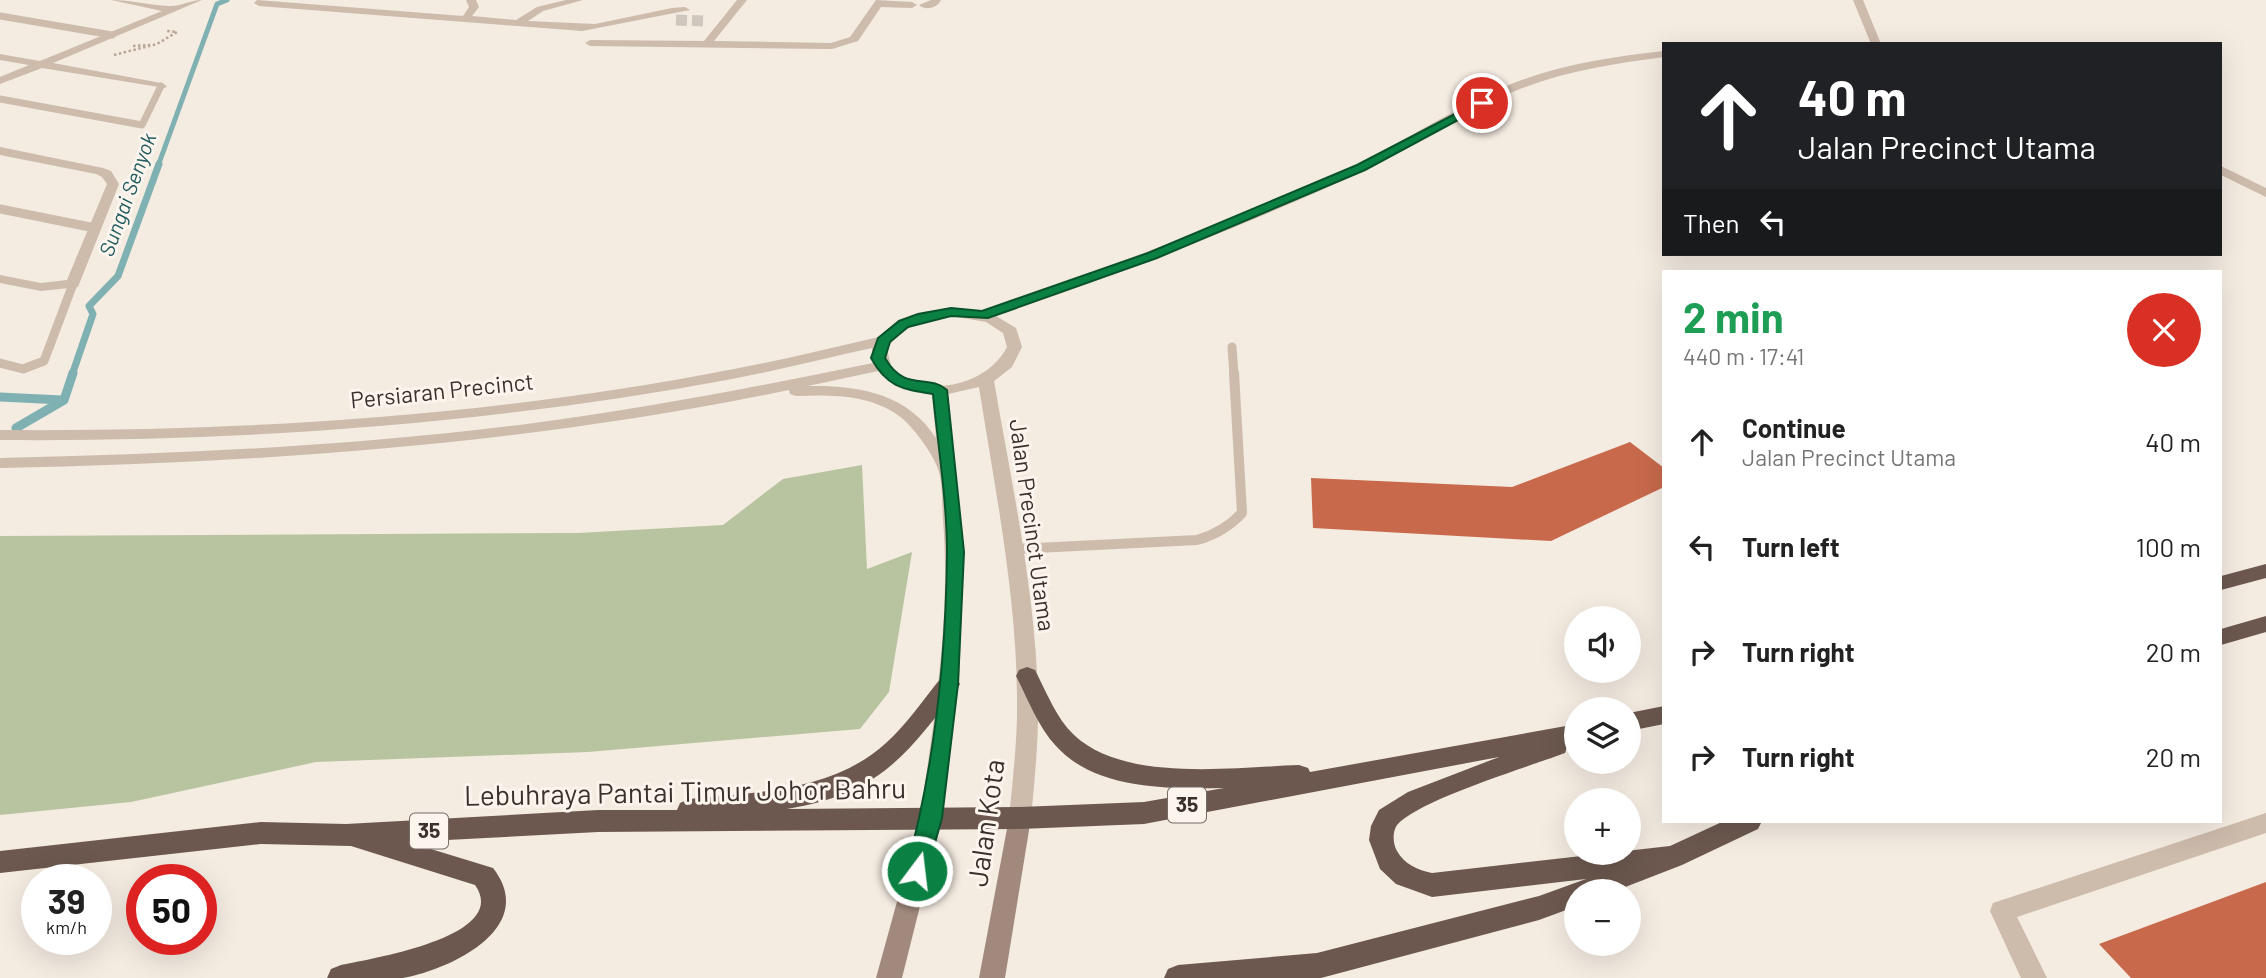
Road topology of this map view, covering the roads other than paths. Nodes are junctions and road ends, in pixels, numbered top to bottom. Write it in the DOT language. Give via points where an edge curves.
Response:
graph roads {
  1 [pos="116,0"];
  2 [pos="197,0"];
  3 [pos="264,0"];
  4 [pos="471,0"];
  5 [pos="578,0"];
  6 [pos="742,0"];
  7 [pos="936,0"];
  8 [pos="1858,0"];
  9 [pos="880,2"];
  10 [pos="912,5"];
  11 [pos="924,5"];
  12 [pos="174,10"];
  13 [pos="685,10"];
  14 [pos="0,16"];
  15 [pos="466,18"];
  16 [pos="634,19"];
  17 [pos="676,20"];
  18 [pos="518,23"];
  19 [pos="112,35"];
  20 [pos="1875,42"];
  21 [pos="590,43"];
  22 [pos="707,44"];
  23 [pos="1662,54"];
  24 [pos="0,57"];
  25 [pos="39,65"];
  26 [pos="0,81"];
  27 [pos="161,86"];
  28 [pos="0,99"];
  29 [pos="0,151"];
  30 [pos="2222,171"];
  31 [pos="2266,193"];
  32 [pos="0,209"];
  33 [pos="95,228"];
  34 [pos="0,279"];
  35 [pos="74,284"];
  36 [pos="983,316"];
  37 [pos="883,341"];
  38 [pos="1232,347"];
  39 [pos="0,363"];
  40 [pos="881,366"];
  41 [pos="986,380"];
  42 [pos="940,390"];
  43 [pos="757,392"];
  44 [pos="0,435"];
  45 [pos="0,463"];
  46 [pos="948,471"];
  47 [pos="1014,549"];
  48 [pos="2266,571"];
  49 [pos="2222,583"];
  50 [pos="2266,624"];
  51 [pos="2222,637"];
  52 [pos="1027,676"];
  53 [pos="949,684"];
  54 [pos="1662,715"];
  55 [pos="1641,720"];
  56 [pos="1564,735"];
  57 [pos="1564,744"];
  58 [pos="1352,775"];
  59 [pos="931,818"];
  60 [pos="1020,818"];
  61 [pos="598,821"];
  62 [pos="1745,823"];
  63 [pos="2266,823"];
  64 [pos="346,835"];
  65 [pos="1673,857"];
  66 [pos="0,862"];
  67 [pos="1615,879"];
  68 [pos="1564,899"];
  69 [pos="1308,972"];
  70 [pos="341,978"];
  71 [pos="889,978"];
  72 [pos="992,978"];
  73 [pos="1178,978"];
  74 [pos="2034,978"];
  1 -- 12 [label="street"];
  2 -- 12 [label="street"];
  3 -- 15 [label="street" via="259,3"];
  4 -- 15 [label="street" via="474,8"];
  5 -- 18 [label="street" via="540,9"];
  6 -- 22 [label="street" via="724,16"];
  7 -- 11 [label="street"];
  8 -- 20 [label="street"];
  9 -- 10 [label="street"];
  9 -- 22 [label="street" via="854,39 845,44"];
  12 -- 19 [label="street"];
  13 -- 16 [label="street"];
  14 -- 19 [label="lane"];
  15 -- 18 [label="street"];
  16 -- 17 [label="street"];
  16 -- 18 [label="street" via="582,28"];
  19 -- 25 [label="street"];
  21 -- 22 [label="street"];
  23 -- 36 [label="street" via="1587,65 1509,89 1361,168 1262,211"];
  24 -- 25 [label="street"];
  25 -- 26 [label="street"];
  25 -- 27 [label="street"];
  27 -- 28 [label="lane" via="142,125"];
  29 -- 33 [label="street" via="107,174 113,184"];
  30 -- 31 [label="street"];
  32 -- 33 [label="lane"];
  33 -- 35 [label="street"];
  34 -- 35 [label="street" via="41,286"];
  35 -- 39 [label="lane" via="44,360 23,369"];
  36 -- 37 [label="street" via="951,312 926,316 903,324"];
  36 -- 41 [label="street" via="1006,327 1016,345 1009,364"];
  37 -- 40 [label="street"];
  37 -- 44 [label="street, Persiaran Precinct" via="733,374 536,405 335,425 121,436"];
  38 -- 47 [label="lane" via="1242,513 1225,529 1197,540"];
  40 -- 42 [label="street" via="909,386"];
  40 -- 43 [label="street, Persiaran Precinct"];
  41 -- 42 [label="street"];
  41 -- 47 [label="street, Jalan Precinct Utama"];
  42 -- 46 [label="street"];
  43 -- 45 [label="street, Persiaran Precinct" via="533,428 326,449"];
  43 -- 46 [label="street" via="833,390 875,397 921,428"];
  46 -- 53 [label="street" via="955,552"];
  47 -- 52 [label="street, Jalan Precinct Utama"];
  48 -- 49 [label="highway"];
  50 -- 51 [label="highway"];
  52 -- 58 [label="highway" via="1055,728 1067,743 1097,764 1138,775"];
  52 -- 60 [label="street, Jalan Kota"];
  53 -- 59 [label="street"];
  53 -- 61 [label="highway" via="887,756 847,783 802,796"];
  54 -- 55 [label="highway"];
  56 -- 58 [label="highway, Lebuhraya Pantai Timur Johor Bahru / 35"];
  57 -- 65 [label="highway" via="1422,797 1389,816 1381,839 1390,863 1401,874 1433,885"];
  58 -- 60 [label="highway, Lebuhraya Pantai Timur Johor Bahru / 35" via="1144,813"];
  59 -- 60 [label="highway, Lebuhraya Pantai Timur Johor Bahru / 35"];
  59 -- 61 [label="highway, Lebuhraya Pantai Timur Johor Bahru / 35"];
  59 -- 71 [label="main road"];
  60 -- 72 [label="main road, Jalan Kota"];
  61 -- 64 [label="highway, Lebuhraya Pantai Timur Johor Bahru / 35"];
  62 -- 65 [label="highway"];
  63 -- 74 [label="street" via="2002,911"];
  64 -- 66 [label="highway, Lebuhraya Pantai Timur Johor Bahru / 35" via="261,833"];
  64 -- 70 [label="highway" via="484,876 492,885 495,901 483,927 448,951"];
  65 -- 67 [label="highway"];
  68 -- 69 [label="highway"];
  69 -- 73 [label="highway"];
}
